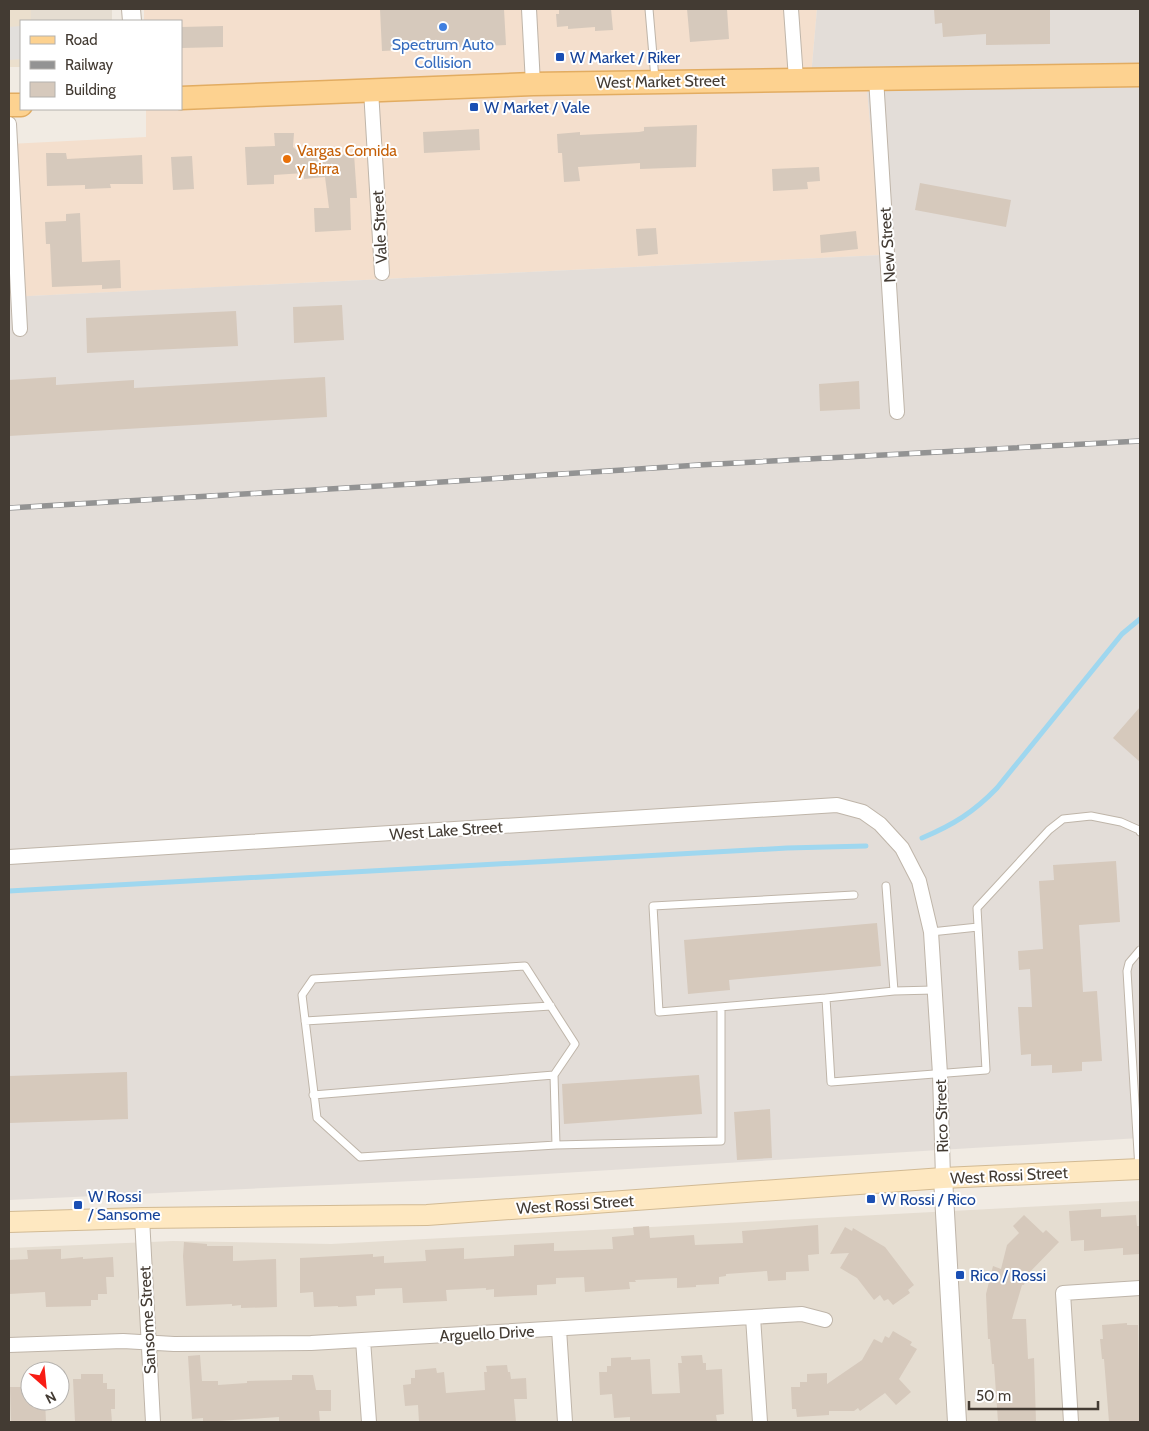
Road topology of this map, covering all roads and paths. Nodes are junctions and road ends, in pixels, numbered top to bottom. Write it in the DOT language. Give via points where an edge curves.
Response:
graph roads {
  1 [pos="528,9"];
  2 [pos="649,9"];
  3 [pos="791,9"];
  4 [pos="1140,75"];
  5 [pos="876,78"];
  6 [pos="796,79"];
  7 [pos="655,82"];
  8 [pos="533,84"];
  9 [pos="371,90"];
  10 [pos="182,98"];
  11 [pos="9,124"];
  12 [pos="382,273"];
  13 [pos="14,300"];
  14 [pos="20,329"];
  15 [pos="897,412"];
  16 [pos="880,824"];
  17 [pos="1140,832"];
  18 [pos="9,857"];
  19 [pos="886,886"];
  20 [pos="854,895"];
  21 [pos="978,927"];
  22 [pos="931,932"];
  23 [pos="1140,950"];
  24 [pos="934,990"];
  25 [pos="894,991"];
  26 [pos="826,998"];
  27 [pos="551,1006"];
  28 [pos="721,1007"];
  29 [pos="305,1021"];
  30 [pos="940,1074"];
  31 [pos="554,1075"];
  32 [pos="313,1095"];
  33 [pos="556,1145"];
  34 [pos="1140,1169"];
  35 [pos="943,1178"];
  36 [pos="142,1218"];
  37 [pos="9,1222"];
  38 [pos="1140,1288"];
  39 [pos="753,1317"];
  40 [pos="826,1320"];
  41 [pos="560,1329"];
  42 [pos="363,1340"];
  43 [pos="148,1344"];
  44 [pos="9,1345"];
  45 [pos="153,1422"];
  46 [pos="369,1422"];
  47 [pos="566,1422"];
  48 [pos="760,1422"];
  49 [pos="957,1422"];
  50 [pos="1071,1422"];
  1 -- 8 [label="street"];
  2 -- 7 [label="lane"];
  3 -- 6 [label="street"];
  4 -- 5 [label="main road, West Market Street"];
  5 -- 6 [label="main road, West Market Street"];
  5 -- 15 [label="street, New Street"];
  6 -- 7 [label="main road, West Market Street"];
  7 -- 8 [label="main road, West Market Street"];
  8 -- 9 [label="main road, West Market Street"];
  9 -- 10 [label="main road, West Market Street"];
  9 -- 12 [label="street, Vale Street"];
  11 -- 13 [label="street"];
  13 -- 14 [label="street"];
  16 -- 18 [label="street, West Lake Street" via="863,812 837,806"];
  16 -- 22 [label="street, Rico Street" via="902,848 919,881"];
  17 -- 21 [label="lane" via="1121,822 1091,816 1063,819 1049,830 978,908"];
  19 -- 25 [label="lane"];
  20 -- 28 [label="lane" via="653,906 659,1012"];
  21 -- 22 [label="lane"];
  21 -- 30 [label="lane" via="986,1070"];
  22 -- 24 [label="street, Rico Street"];
  23 -- 34 [label="lane" via="1129,963 1127,971"];
  24 -- 25 [label="lane"];
  24 -- 30 [label="street, Rico Street"];
  25 -- 26 [label="lane"];
  26 -- 28 [label="lane"];
  26 -- 30 [label="lane" via="830,1082"];
  27 -- 29 [label="lane"];
  27 -- 29 [label="lane" via="525,966 322,978 312,979 302,995"];
  27 -- 31 [label="lane" via="575,1044"];
  28 -- 33 [label="lane" via="721,1141"];
  29 -- 32 [label="lane"];
  30 -- 35 [label="street, Rico Street"];
  31 -- 32 [label="lane"];
  31 -- 33 [label="lane"];
  32 -- 33 [label="lane" via="316,1118 360,1157"];
  34 -- 35 [label="main road, West Rossi Street"];
  35 -- 36 [label="main road, West Rossi Street" via="427,1214"];
  35 -- 49 [label="street, Rico Street"];
  36 -- 37 [label="main road, West Rossi Street"];
  36 -- 43 [label="street, Sansome Street"];
  38 -- 50 [label="street" via="1063,1293"];
  39 -- 40 [label="street, Arguello Drive" via="802,1314"];
  39 -- 41 [label="street, Arguello Drive"];
  39 -- 48 [label="street"];
  41 -- 42 [label="street, Arguello Drive"];
  41 -- 47 [label="street"];
  42 -- 43 [label="street, Arguello Drive"];
  42 -- 46 [label="street"];
  43 -- 44 [label="street, Arguello Drive" via="123,1341"];
  43 -- 45 [label="street, Sansome Street"];
}
